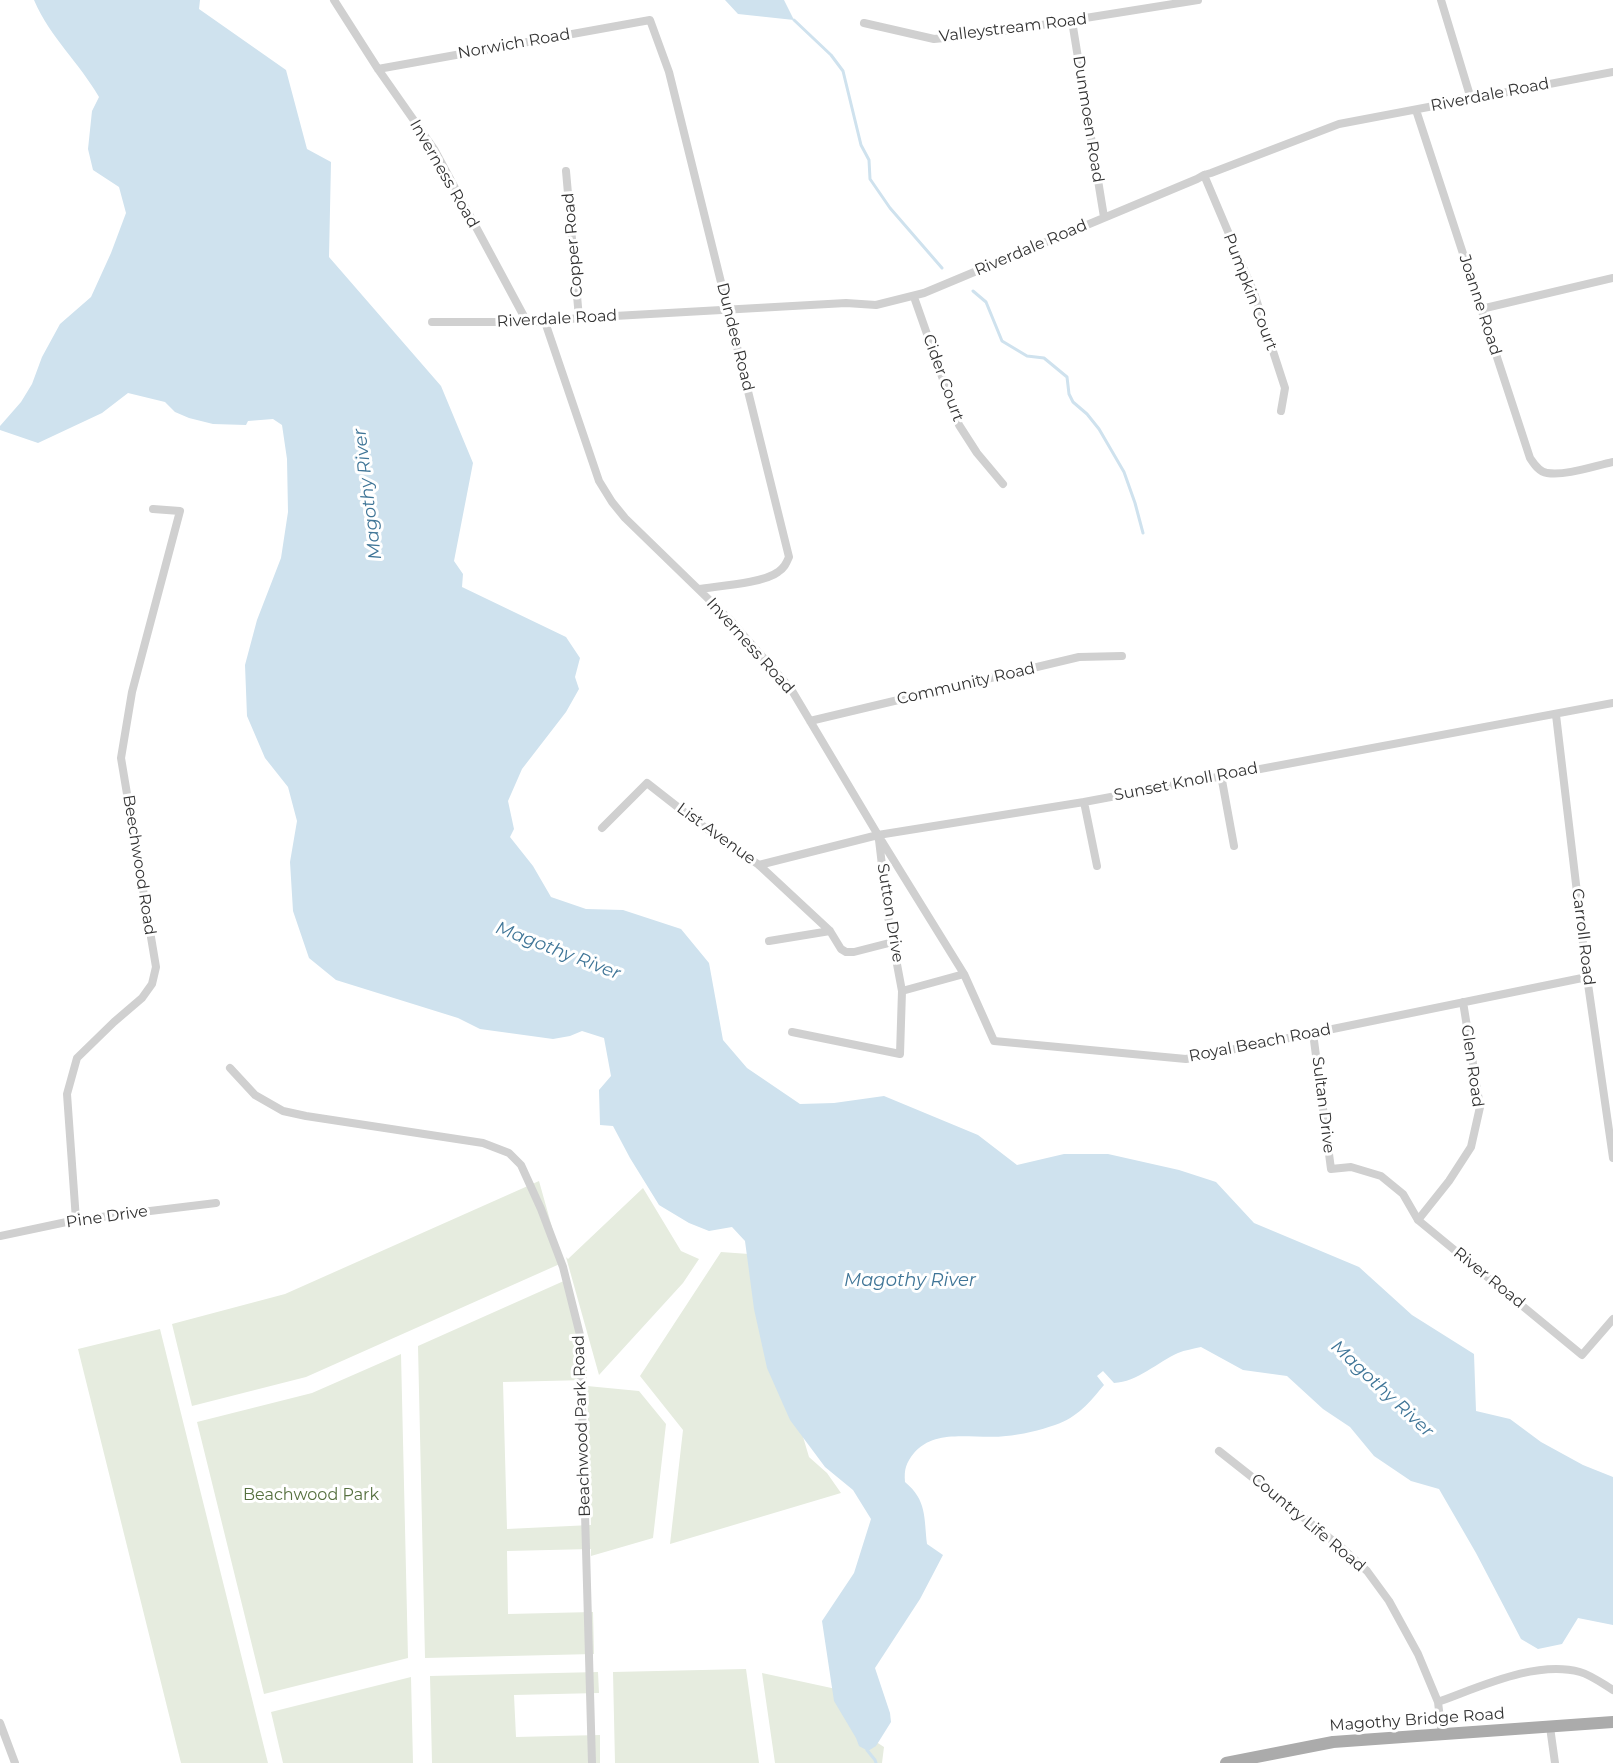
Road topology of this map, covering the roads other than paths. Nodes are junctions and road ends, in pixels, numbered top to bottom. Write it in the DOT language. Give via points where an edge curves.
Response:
graph roads {
  1 [pos="334,0"];
  2 [pos="1198,0"];
  3 [pos="1441,0"];
  4 [pos="650,20"];
  5 [pos="1072,21"];
  6 [pos="864,23"];
  7 [pos="378,69"];
  8 [pos="1613,72"];
  9 [pos="1472,99"];
  10 [pos="1416,110"];
  11 [pos="566,171"];
  12 [pos="1204,175"];
  13 [pos="1104,217"];
  14 [pos="1613,278"];
  15 [pos="914,297"];
  16 [pos="1482,309"];
  17 [pos="727,310"];
  18 [pos="579,318"];
  19 [pos="432,322"];
  20 [pos="527,322"];
  21 [pos="545,322"];
  22 [pos="1281,411"];
  23 [pos="1613,462"];
  24 [pos="1003,484"];
  25 [pos="153,509"];
  26 [pos="699,589"];
  27 [pos="1122,656"];
  28 [pos="1613,703"];
  29 [pos="1556,715"];
  30 [pos="810,721"];
  31 [pos="1221,775"];
  32 [pos="1084,802"];
  33 [pos="602,828"];
  34 [pos="878,835"];
  35 [pos="1234,846"];
  36 [pos="759,865"];
  37 [pos="1097,866"];
  38 [pos="830,931"];
  39 [pos="769,941"];
  40 [pos="893,942"];
  41 [pos="964,974"];
  42 [pos="1587,977"];
  43 [pos="902,991"];
  44 [pos="1463,1002"];
  45 [pos="792,1032"];
  46 [pos="1313,1033"];
  47 [pos="230,1068"];
  48 [pos="1613,1158"];
  49 [pos="1403,1194"];
  50 [pos="216,1203"];
  51 [pos="76,1220"];
  52 [pos="1418,1220"];
  53 [pos="0,1236"];
  54 [pos="1613,1319"];
  55 [pos="1219,1451"];
  56 [pos="1613,1690"];
  57 [pos="1438,1702"];
  58 [pos="1613,1722"];
  59 [pos="0,1723"];
  60 [pos="1550,1727"];
  61 [pos="1442,1734"];
  62 [pos="15,1763"];
  63 [pos="592,1763"];
  64 [pos="1226,1763"];
  65 [pos="1555,1763"];
  1 -- 7 [label="street, Inverness Road"];
  2 -- 5 [label="street, Valleystream Road"];
  3 -- 9 [label="street"];
  4 -- 7 [label="street, Norwich Road"];
  4 -- 17 [label="street, Dundee Road" via="669,72"];
  5 -- 6 [label="street, Valleystream Road" via="934,39"];
  5 -- 13 [label="street, Dunmoen Road"];
  7 -- 20 [label="street, Inverness Road" via="434,149"];
  8 -- 9 [label="street, Riverdale Road"];
  9 -- 10 [label="street, Riverdale Road"];
  10 -- 12 [label="street, Riverdale Road" via="1328,127"];
  10 -- 16 [label="street, Joanne Road"];
  11 -- 18 [label="street, Copper Road"];
  12 -- 13 [label="street, Riverdale Road"];
  12 -- 22 [label="street, Pumpkin Court" via="1254,293 1285,388"];
  13 -- 15 [label="street, Riverdale Road"];
  14 -- 16 [label="street"];
  15 -- 17 [label="street, Riverdale Road" via="876,305 846,303"];
  15 -- 24 [label="street, Cider Court" via="959,425"];
  16 -- 23 [label="street, Joanne Road" via="1536,467 1546,473 1568,472"];
  17 -- 18 [label="street, Riverdale Road"];
  17 -- 26 [label="street, Dundee Road" via="789,557 776,574"];
  18 -- 21 [label="street, Riverdale Road"];
  19 -- 20 [label="street, Riverdale Road"];
  20 -- 21 [label="street, Riverdale Road"];
  21 -- 26 [label="street, Inverness Road" via="599,481 625,518"];
  25 -- 51 [label="street, Beechwood Road" via="180,511 132,692 122,758 156,967 152,984 142,998 77,1058 67,1094"];
  26 -- 30 [label="street, Inverness Road" via="791,689"];
  27 -- 30 [label="street, Community Road" via="1079,657"];
  28 -- 29 [label="street, Sunset Knoll Road"];
  29 -- 31 [label="street, Sunset Knoll Road"];
  29 -- 42 [label="street, Carroll Road"];
  30 -- 34 [label="street, Inverness Road"];
  31 -- 32 [label="street, Sunset Knoll Road"];
  31 -- 35 [label="street"];
  32 -- 34 [label="street, Sunset Knoll Road"];
  32 -- 37 [label="street"];
  33 -- 36 [label="street, List Avenue" via="647,783"];
  34 -- 36 [label="street, Sunset Knoll Road"];
  34 -- 40 [label="street, Sutton Drive"];
  34 -- 41 [label="street, Inverness Road"];
  36 -- 38 [label="street, List Avenue"];
  38 -- 39 [label="street"];
  38 -- 40 [label="street, List Avenue" via="846,952"];
  40 -- 43 [label="street, Sutton Drive"];
  41 -- 43 [label="street"];
  41 -- 46 [label="street, Royal Beach Road" via="994,1041 1186,1059"];
  42 -- 44 [label="street, Royal Beach Road"];
  42 -- 48 [label="street, Carroll Road"];
  43 -- 45 [label="street, Sutton Drive" via="900,1054"];
  44 -- 46 [label="street, Royal Beach Road"];
  44 -- 52 [label="street, Glen Road" via="1480,1107 1471,1147"];
  46 -- 49 [label="street, Sultan Drive" via="1331,1169 1351,1167 1382,1176"];
  47 -- 63 [label="street, Beachwood Park Road" via="255,1095 283,1111 483,1143 508,1153 521,1165 563,1266 580,1335"];
  49 -- 52 [label="street, River Road"];
  50 -- 51 [label="street, Pine Drive"];
  51 -- 53 [label="street, Pine Drive"];
  52 -- 54 [label="street, River Road" via="1582,1355"];
  55 -- 57 [label="street, Country Life Road" via="1367,1571 1389,1601 1418,1654"];
  56 -- 57 [label="street" via="1581,1672 1554,1669 1530,1671"];
  57 -- 61 [label="street, Country Life Road"];
  58 -- 60 [label="main road, Magothy Bridge Road"];
  59 -- 62 [label="street"];
  60 -- 61 [label="main road, Magothy Bridge Road"];
  60 -- 65 [label="street"];
  61 -- 64 [label="main road, Magothy Bridge Road" via="1333,1742"];
}
